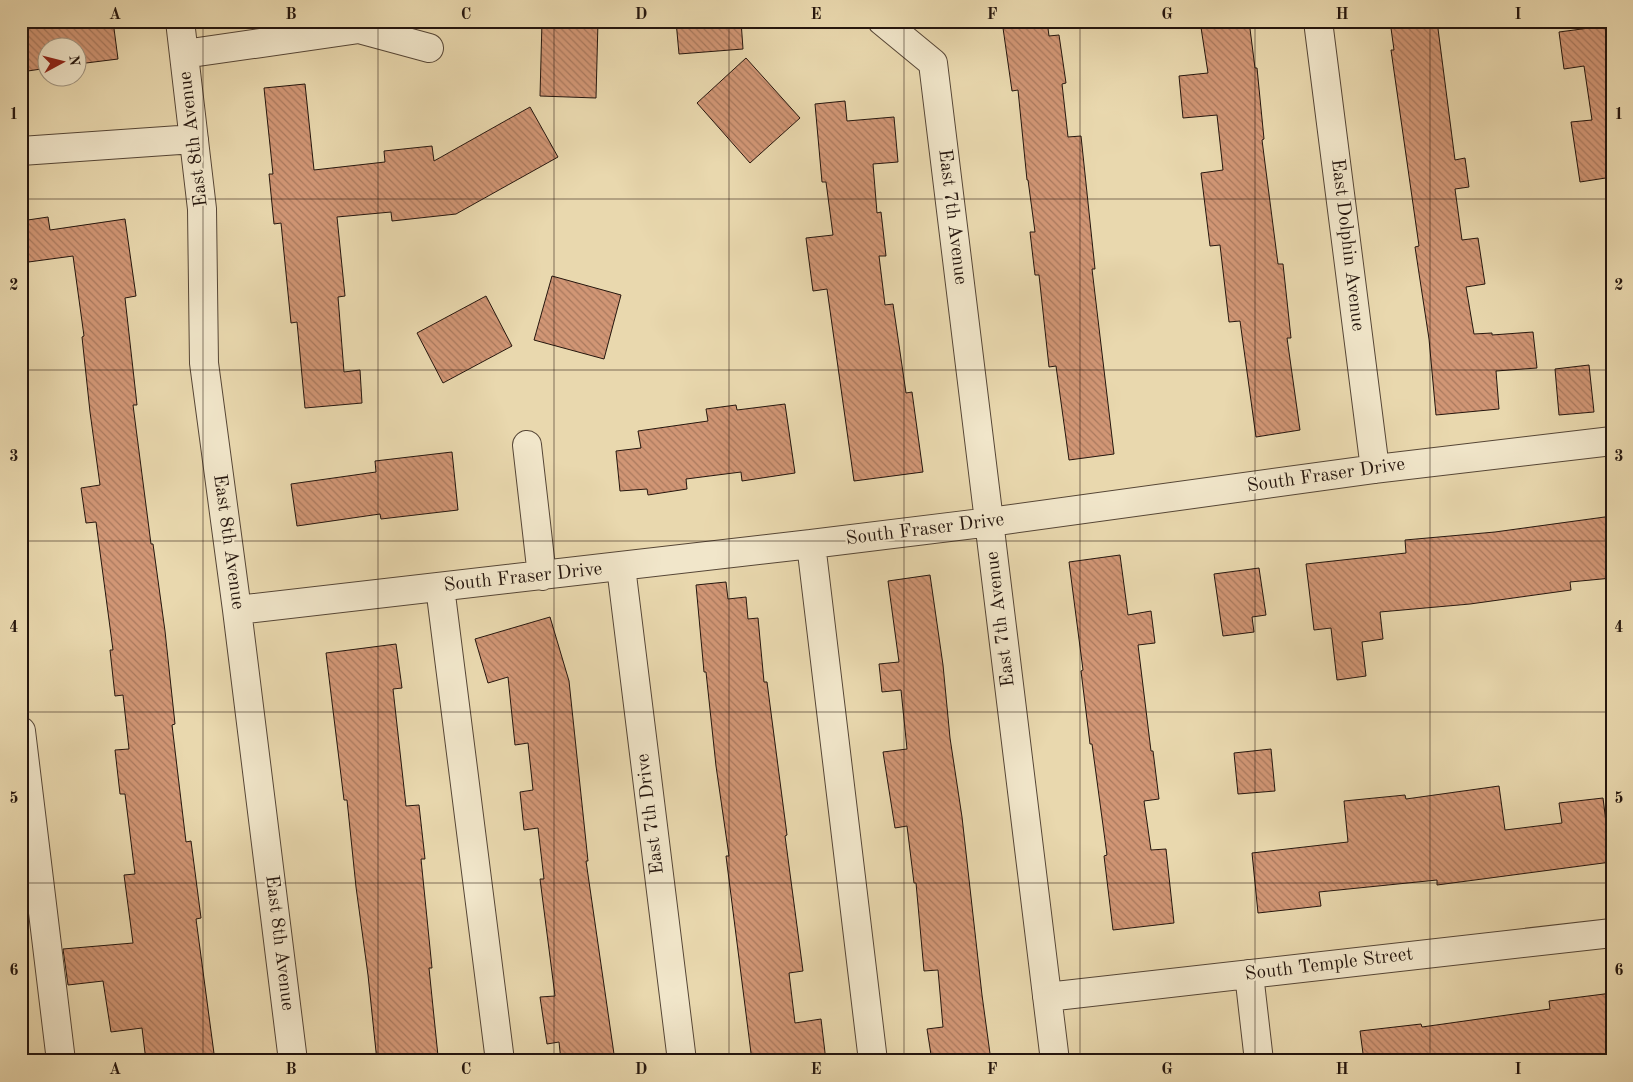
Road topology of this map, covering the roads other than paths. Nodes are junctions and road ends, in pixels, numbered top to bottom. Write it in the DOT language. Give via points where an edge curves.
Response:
graph roads {
  1 [pos="180,21"];
  2 [pos="882,21"];
  3 [pos="1318,21"];
  4 [pos="429,48"];
  5 [pos="184,54"];
  6 [pos="194,139"];
  7 [pos="21,151"];
  8 [pos="1612,441"];
  9 [pos="527,444"];
  10 [pos="1375,469"];
  11 [pos="990,522"];
  12 [pos="811,544"];
  13 [pos="621,567"];
  14 [pos="542,576"];
  15 [pos="440,587"];
  16 [pos="237,610"];
  17 [pos="21,730"];
  18 [pos="1612,933"];
  19 [pos="1249,974"];
  20 [pos="1047,998"];
  21 [pos="62,1061"];
  22 [pos="293,1061"];
  23 [pos="500,1061"];
  24 [pos="682,1061"];
  25 [pos="873,1061"];
  26 [pos="1055,1061"];
  27 [pos="1259,1061"];
  1 -- 5 [label="street, East 8th Avenue"];
  2 -- 11 [label="street, East 7th Avenue" via="933,63"];
  3 -- 10 [label="street, East Dolphin Avenue"];
  4 -- 5 [label="street" via="359,30"];
  5 -- 6 [label="street, East 8th Avenue"];
  6 -- 7 [label="street"];
  6 -- 16 [label="street, East 8th Avenue" via="202,209 204,363"];
  8 -- 10 [label="street, South Fraser Drive"];
  9 -- 14 [label="street"];
  10 -- 11 [label="street, South Fraser Drive"];
  11 -- 12 [label="street, South Fraser Drive"];
  11 -- 20 [label="street, East 7th Avenue"];
  12 -- 13 [label="street, South Fraser Drive"];
  12 -- 25 [label="street"];
  13 -- 14 [label="street, South Fraser Drive"];
  13 -- 24 [label="street, East 7th Drive"];
  14 -- 15 [label="street, South Fraser Drive"];
  15 -- 16 [label="street, South Fraser Drive"];
  15 -- 23 [label="street"];
  16 -- 22 [label="street, East 8th Avenue"];
  17 -- 21 [label="street"];
  18 -- 19 [label="street, South Temple Street"];
  19 -- 20 [label="street, South Temple Street"];
  19 -- 27 [label="street"];
  20 -- 26 [label="street, East 7th Avenue"];
}
